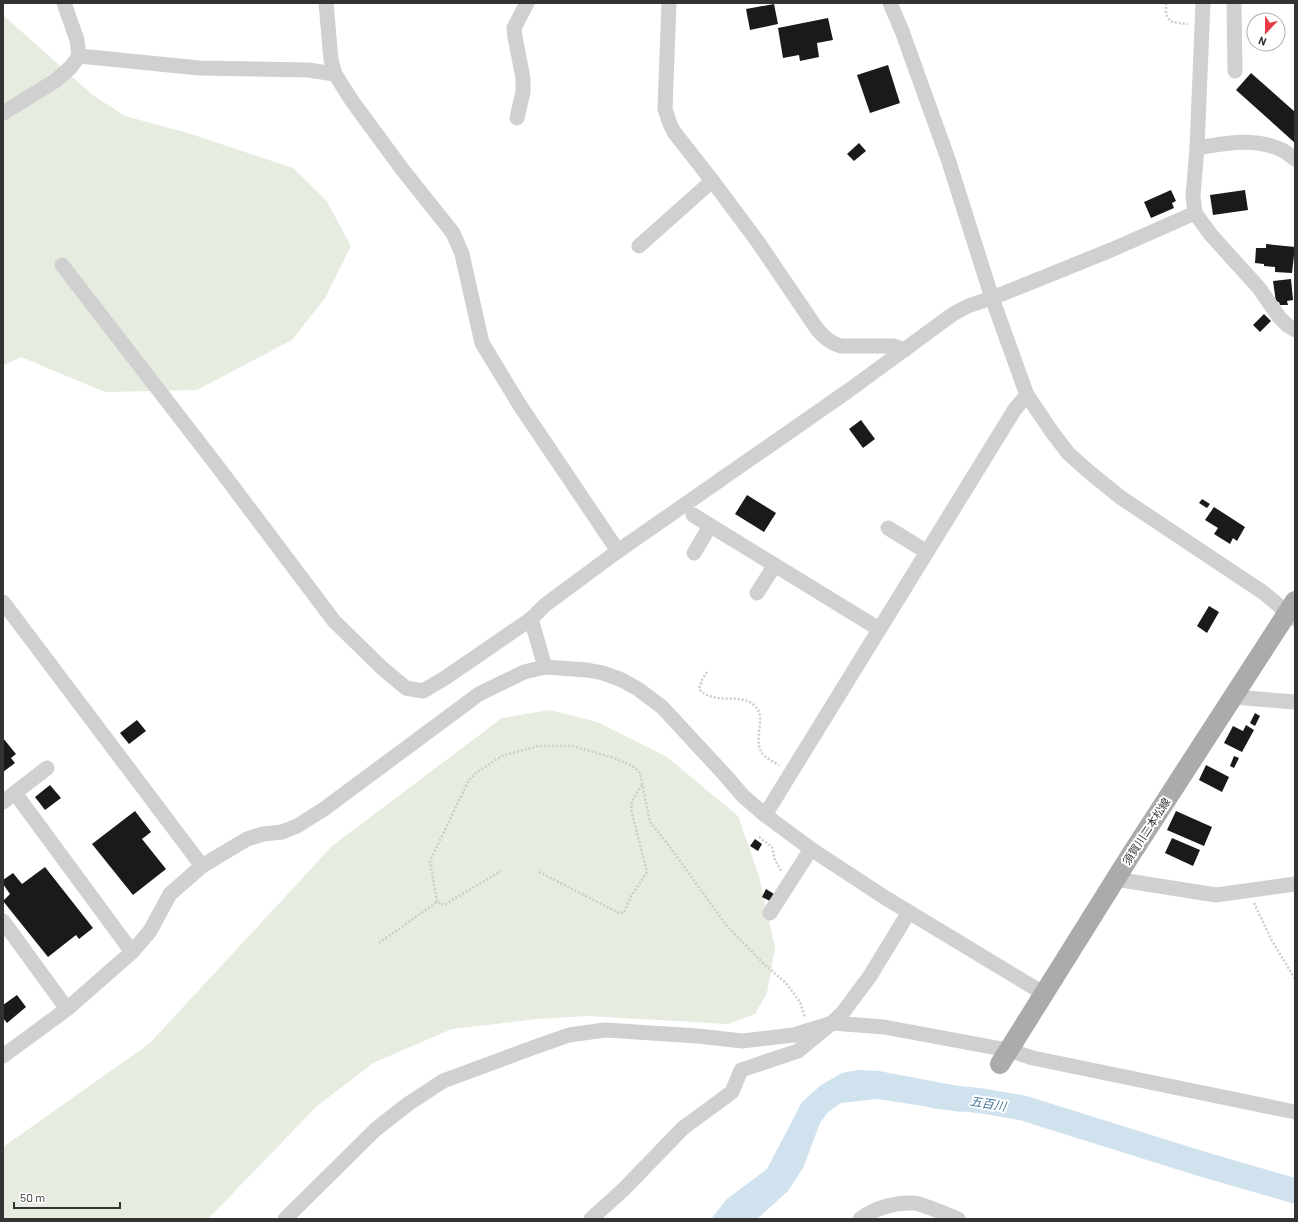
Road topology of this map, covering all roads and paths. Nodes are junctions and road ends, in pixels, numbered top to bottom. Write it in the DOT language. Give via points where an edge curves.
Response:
graph roads {
  1 [pos="64,3"];
  2 [pos="326,3"];
  3 [pos="527,3"];
  4 [pos="669,3"];
  5 [pos="890,3"];
  6 [pos="1166,3"];
  7 [pos="1203,3"];
  8 [pos="1234,3"];
  9 [pos="1203,24"];
  10 [pos="79,56"];
  11 [pos="1235,71"];
  12 [pos="335,74"];
  13 [pos="3,113"];
  14 [pos="517,118"];
  15 [pos="1197,148"];
  16 [pos="1295,159"];
  17 [pos="712,181"];
  18 [pos="1195,213"];
  19 [pos="639,246"];
  20 [pos="62,265"];
  21 [pos="992,298"];
  22 [pos="1295,330"];
  23 [pos="905,350"];
  24 [pos="1027,395"];
  25 [pos="693,515"];
  26 [pos="710,526"];
  27 [pos="888,528"];
  28 [pos="618,551"];
  29 [pos="927,552"];
  30 [pos="694,553"];
  31 [pos="775,565"];
  32 [pos="756,593"];
  33 [pos="3,602"];
  34 [pos="1293,611"];
  35 [pos="531,619"];
  36 [pos="879,629"];
  37 [pos="545,667"];
  38 [pos="707,672"];
  39 [pos="1234,697"];
  40 [pos="1295,702"];
  41 [pos="47,768"];
  42 [pos="791,773"];
  43 [pos="643,785"];
  44 [pos="9,797"];
  45 [pos="765,815"];
  46 [pos="759,837"];
  47 [pos="811,849"];
  48 [pos="202,866"];
  49 [pos="502,871"];
  50 [pos="540,872"];
  51 [pos="1115,879"];
  52 [pos="790,882"];
  53 [pos="1295,884"];
  54 [pos="1248,890"];
  55 [pos="437,902"];
  56 [pos="909,912"];
  57 [pos="770,914"];
  58 [pos="3,921"];
  59 [pos="379,944"];
  60 [pos="132,952"];
  61 [pos="1295,979"];
  62 [pos="1043,993"];
  63 [pos="67,1009"];
  64 [pos="832,1023"];
  65 [pos="809,1031"];
  66 [pos="3,1056"];
  67 [pos="1004,1057"];
  68 [pos="1295,1112"];
  69 [pos="285,1219"];
  70 [pos="592,1219"];
  71 [pos="860,1219"];
  72 [pos="958,1219"];
  1 -- 10 [label="street" via="77,40"];
  2 -- 12 [label="street" via="331,60"];
  3 -- 14 [label="street" via="514,28 523,78 523,92"];
  4 -- 17 [label="street" via="665,109 674,132"];
  5 -- 21 [label="street" via="948,159"];
  6 -- 9 [label="path" via="1166,14 1170,21"];
  7 -- 9 [label="street"];
  8 -- 11 [label="street"];
  9 -- 15 [label="street"];
  10 -- 12 [label="street" via="199,68 308,70"];
  10 -- 13 [label="street" via="55,81"];
  12 -- 28 [label="street" via="402,169 453,233 462,254 482,343 519,404"];
  15 -- 16 [label="street" via="1254,142 1282,150"];
  15 -- 18 [label="street" via="1193,196"];
  17 -- 19 [label="street"];
  17 -- 23 [label="street" via="826,339 841,346 894,346"];
  18 -- 21 [label="street"];
  18 -- 22 [label="street" via="1211,235 1260,288 1279,317"];
  20 -- 35 [label="street" via="334,622 406,688 423,691 429,688"];
  21 -- 23 [label="street" via="953,314"];
  21 -- 24 [label="street"];
  23 -- 28 [label="street"];
  24 -- 29 [label="street" via="1015,409"];
  24 -- 34 [label="street" via="1068,453 1120,497"];
  25 -- 26 [label="street"];
  26 -- 30 [label="street"];
  26 -- 31 [label="street"];
  27 -- 29 [label="street"];
  28 -- 35 [label="street" via="545,605"];
  29 -- 36 [label="street"];
  31 -- 32 [label="street"];
  31 -- 36 [label="street"];
  33 -- 48 [label="street"];
  34 -- 39 [label="main road, 須賀川二本松線"];
  35 -- 37 [label="street"];
  36 -- 42 [label="street"];
  37 -- 45 [label="street" via="603,673 638,689 662,707 743,796"];
  37 -- 48 [label="street" via="524,672 479,694 296,826 282,832 247,839"];
  38 -- 42 [label="path" via="699,689 711,697 744,700 754,705 760,716 759,747 762,754"];
  39 -- 40 [label="street"];
  39 -- 51 [label="main road, 須賀川二本松線"];
  41 -- 44 [label="street"];
  42 -- 45 [label="street"];
  43 -- 50 [label="path" via="632,801 631,810 647,872 630,898 624,913"];
  43 -- 55 [label="path" via="640,773 633,766 573,746 538,746 502,756 469,780 430,861"];
  43 -- 65 [label="path" via="650,822 726,925 786,984 800,1002"];
  44 -- 60 [label="street"];
  45 -- 47 [label="street"];
  46 -- 52 [label="path" via="772,847 779,868"];
  47 -- 52 [label="street"];
  47 -- 56 [label="street"];
  48 -- 60 [label="street" via="170,894 150,931"];
  49 -- 55 [label="path" via="444,906"];
  51 -- 54 [label="street" via="1216,895"];
  51 -- 62 [label="main road, 須賀川二本松線"];
  52 -- 57 [label="street"];
  53 -- 54 [label="street"];
  54 -- 61 [label="path" via="1271,939"];
  55 -- 59 [label="path"];
  56 -- 62 [label="street"];
  56 -- 64 [label="street" via="870,976"];
  58 -- 63 [label="street"];
  60 -- 63 [label="street"];
  62 -- 67 [label="main road, 須賀川二本松線"];
  63 -- 66 [label="street"];
  64 -- 65 [label="street"];
  64 -- 67 [label="street" via="884,1027"];
  64 -- 70 [label="street" via="798,1051 741,1070 732,1092 683,1128"];
  65 -- 69 [label="street" via="742,1041 605,1030 569,1035 532,1048 444,1081 408,1104 376,1129"];
  67 -- 68 [label="street" via="1033,1058"];
  71 -- 72 [label="street" via="884,1206 915,1203"];
}
